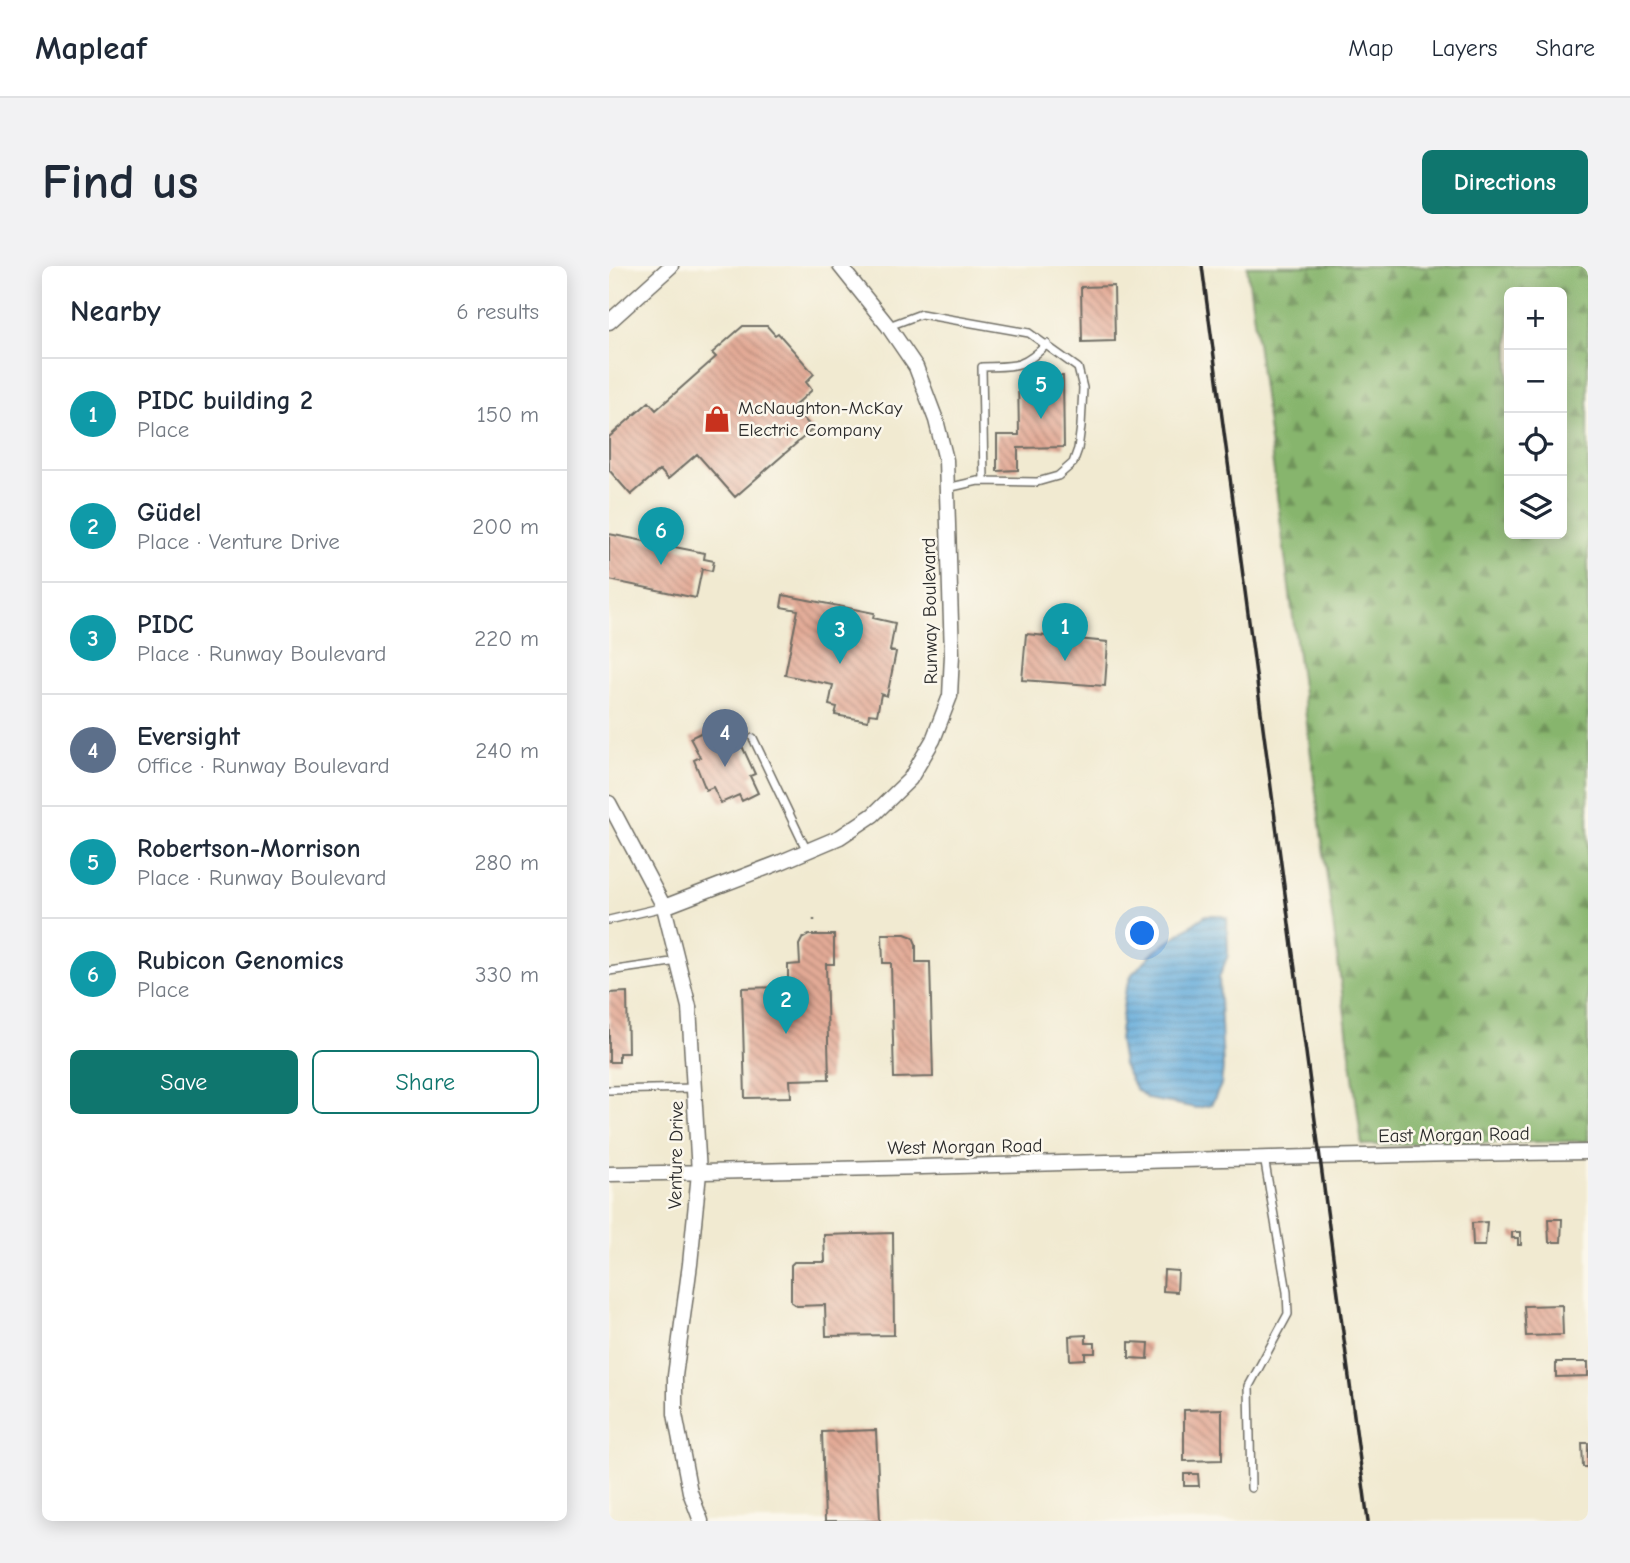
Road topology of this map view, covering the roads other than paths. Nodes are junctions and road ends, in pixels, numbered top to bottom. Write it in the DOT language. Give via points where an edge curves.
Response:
graph roads {
  1 [pos="671,266"];
  2 [pos="840,266"];
  3 [pos="609,321"];
  4 [pos="888,326"];
  5 [pos="1047,344"];
  6 [pos="984,481"];
  7 [pos="947,489"];
  8 [pos="753,738"];
  9 [pos="609,803"];
  10 [pos="807,851"];
  11 [pos="664,907"];
  12 [pos="609,920"];
  13 [pos="678,961"];
  14 [pos="609,971"];
  15 [pos="695,1088"];
  16 [pos="609,1090"];
  17 [pos="1588,1152"];
  18 [pos="1264,1157"];
  19 [pos="1322,1157"];
  20 [pos="699,1172"];
  21 [pos="609,1174"];
  22 [pos="1251,1488"];
  23 [pos="701,1521"];
  1 -- 3 [label="street"];
  2 -- 4 [label="street, Runway Boulevard"];
  4 -- 5 [label="lane" via="921,314 1029,333"];
  4 -- 7 [label="street, Runway Boulevard" via="916,367 936,420 946,460"];
  5 -- 6 [label="lane" via="1018,366 982,367"];
  5 -- 6 [label="lane" via="1078,368 1083,388 1073,463 1058,476 1037,482"];
  6 -- 7 [label="lane"];
  7 -- 10 [label="street, Runway Boulevard" via="950,696 933,740 910,779 873,815 840,837"];
  8 -- 10 [label="lane"];
  9 -- 11 [label="street, Venture Drive"];
  10 -- 11 [label="street, Runway Boulevard"];
  11 -- 12 [label="lane"];
  11 -- 13 [label="street, Venture Drive"];
  13 -- 14 [label="lane"];
  13 -- 15 [label="street, Venture Drive" via="689,1007"];
  15 -- 16 [label="lane"];
  15 -- 20 [label="street, Venture Drive"];
  17 -- 19 [label="street, East Morgan Road"];
  18 -- 19 [label="street, West Morgan Road"];
  18 -- 20 [label="street, West Morgan Road"];
  18 -- 22 [label="lane" via="1288,1314 1249,1386"];
  20 -- 21 [label="street, West Morgan Road"];
  20 -- 23 [label="street, Venture Drive" via="675,1376 675,1414 690,1492"];
}
